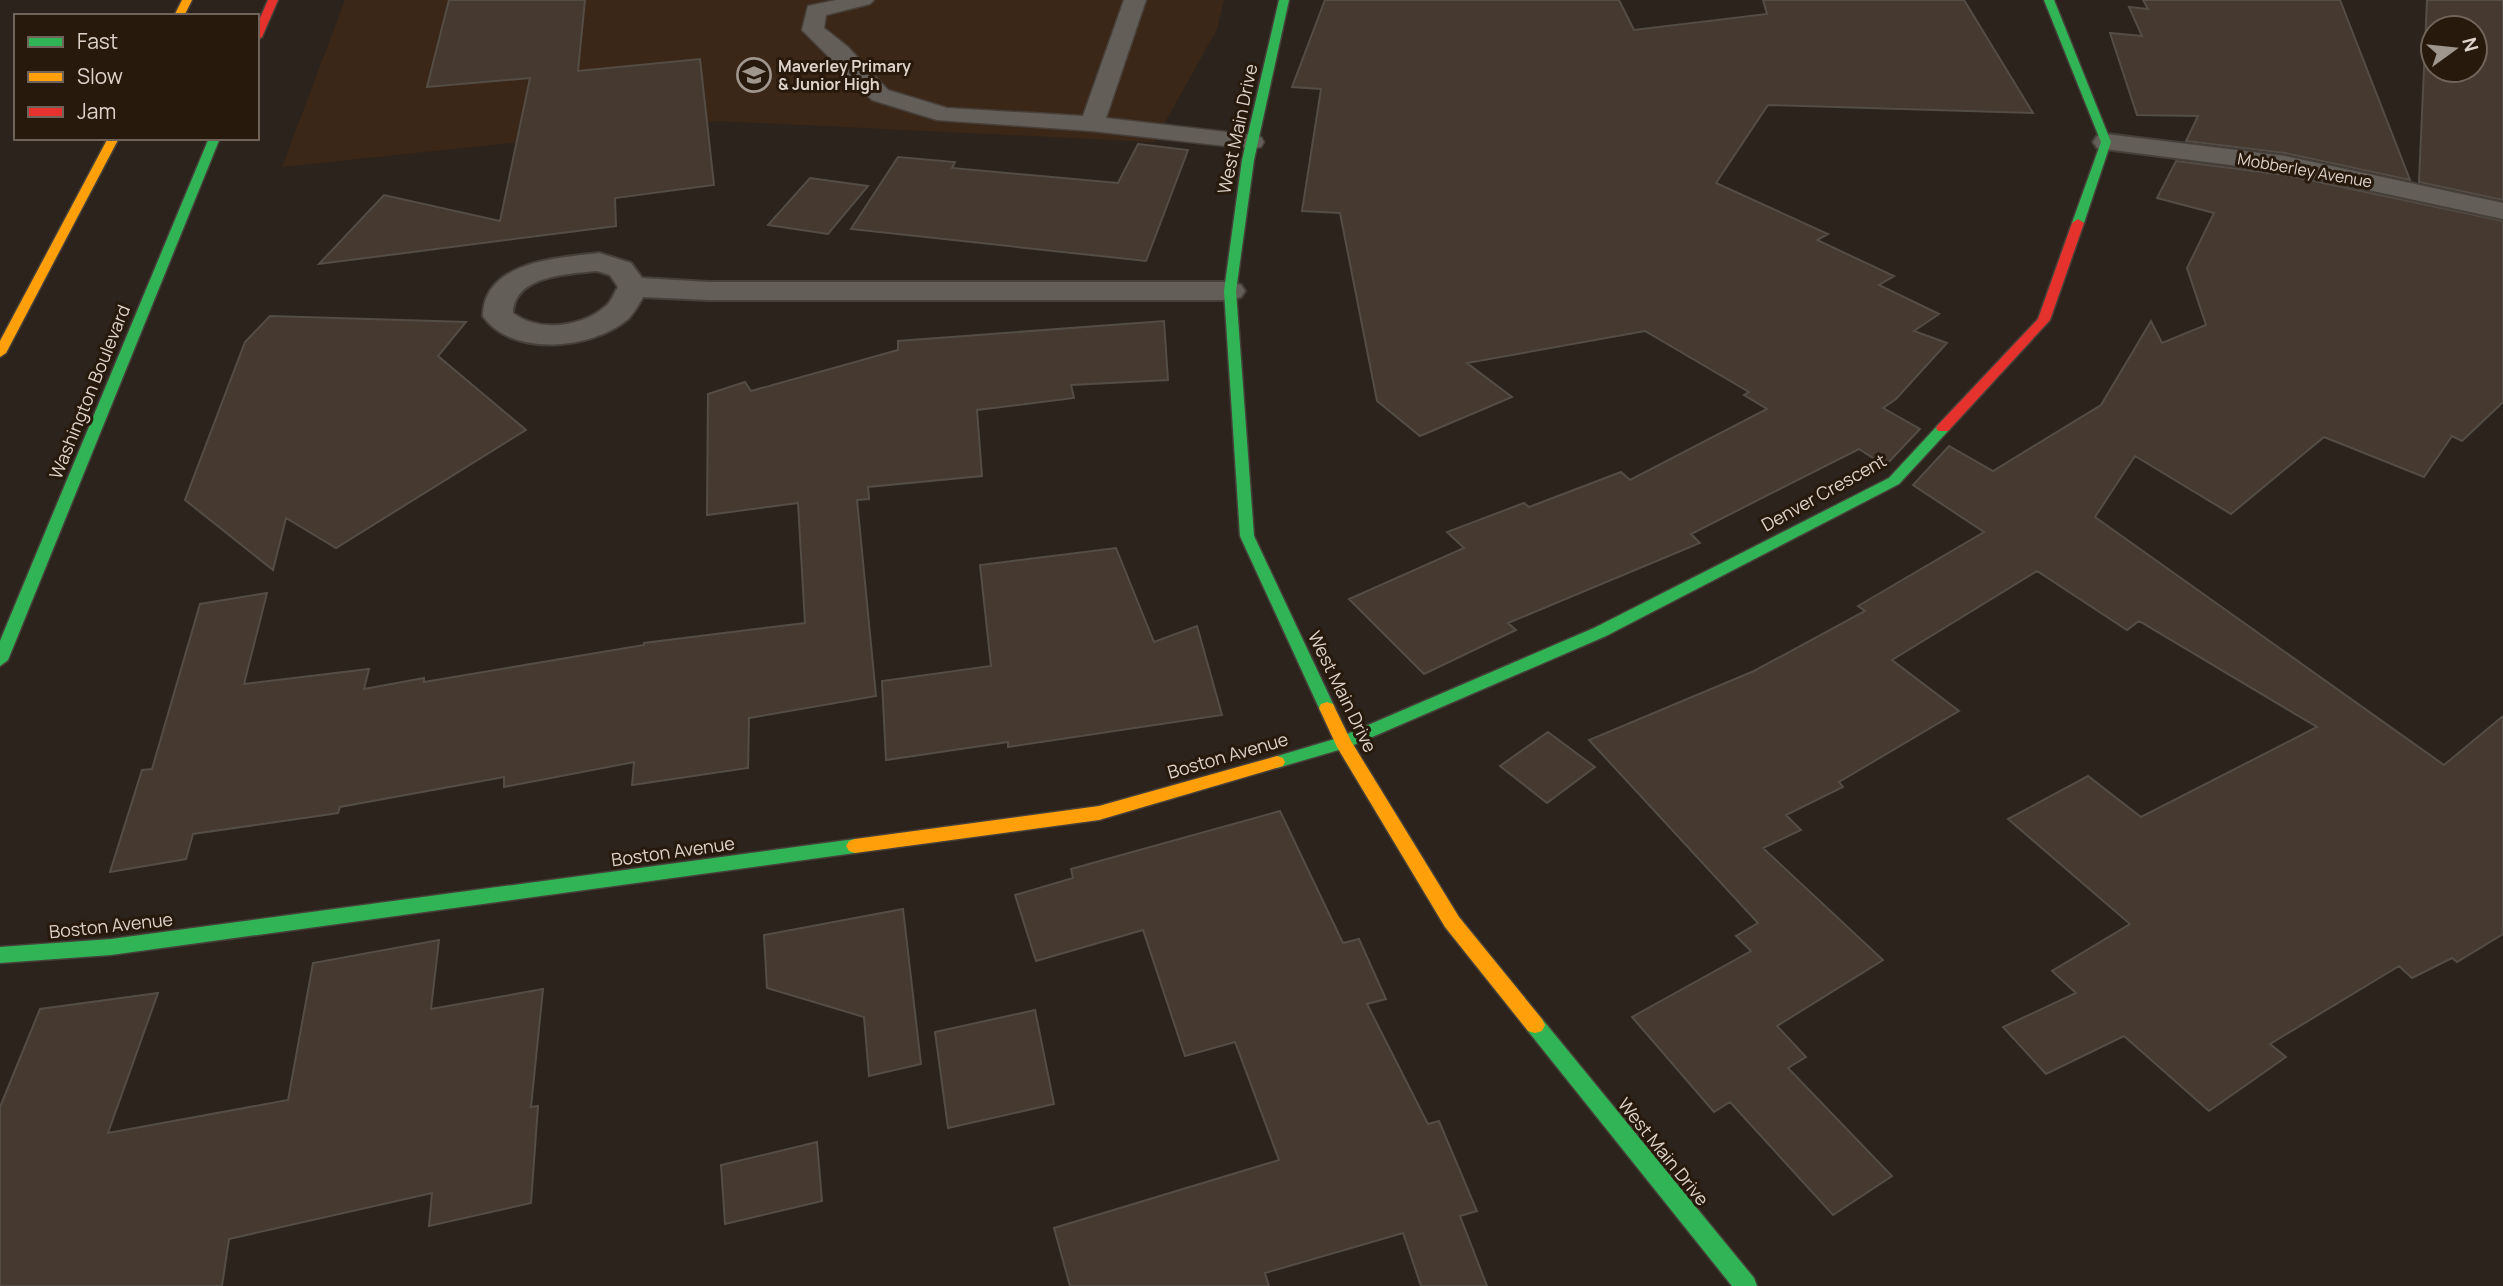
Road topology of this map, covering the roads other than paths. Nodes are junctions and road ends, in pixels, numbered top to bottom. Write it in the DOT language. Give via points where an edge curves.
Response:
graph roads {
  1 [pos="273,0"];
  2 [pos="863,0"];
  3 [pos="1135,0"];
  4 [pos="1284,0"];
  5 [pos="2049,0"];
  6 [pos="259,32"];
  7 [pos="1091,124"];
  8 [pos="113,140"];
  9 [pos="214,140"];
  10 [pos="1252,142"];
  11 [pos="2106,142"];
  12 [pos="2503,211"];
  13 [pos="633,287"];
  14 [pos="1230,291"];
  15 [pos="0,353"];
  16 [pos="0,660"];
  17 [pos="1343,743"];
  18 [pos="0,956"];
  19 [pos="1746,1286"];
  1 -- 6 [label="main road"];
  2 -- 7 [label="lane" via="816,11 813,30 880,95 945,115"];
  3 -- 7 [label="lane"];
  4 -- 10 [label="main road, West Main Drive"];
  5 -- 11 [label="main road"];
  7 -- 10 [label="lane"];
  8 -- 15 [label="main road"];
  9 -- 16 [label="main road, Washington Boulevard"];
  10 -- 14 [label="main road, West Main Drive"];
  11 -- 12 [label="street, Mobberley Avenue" via="2285,164"];
  11 -- 17 [label="main road, Denver Crescent" via="2044,320 1894,481 1600,632"];
  13 -- 14 [label="street"];
  14 -- 17 [label="main road, West Main Drive" via="1247,536"];
  17 -- 18 [label="main road, Boston Avenue" via="1099,813 111,947"];
  17 -- 19 [label="main road, West Main Drive" via="1452,922"];
}
